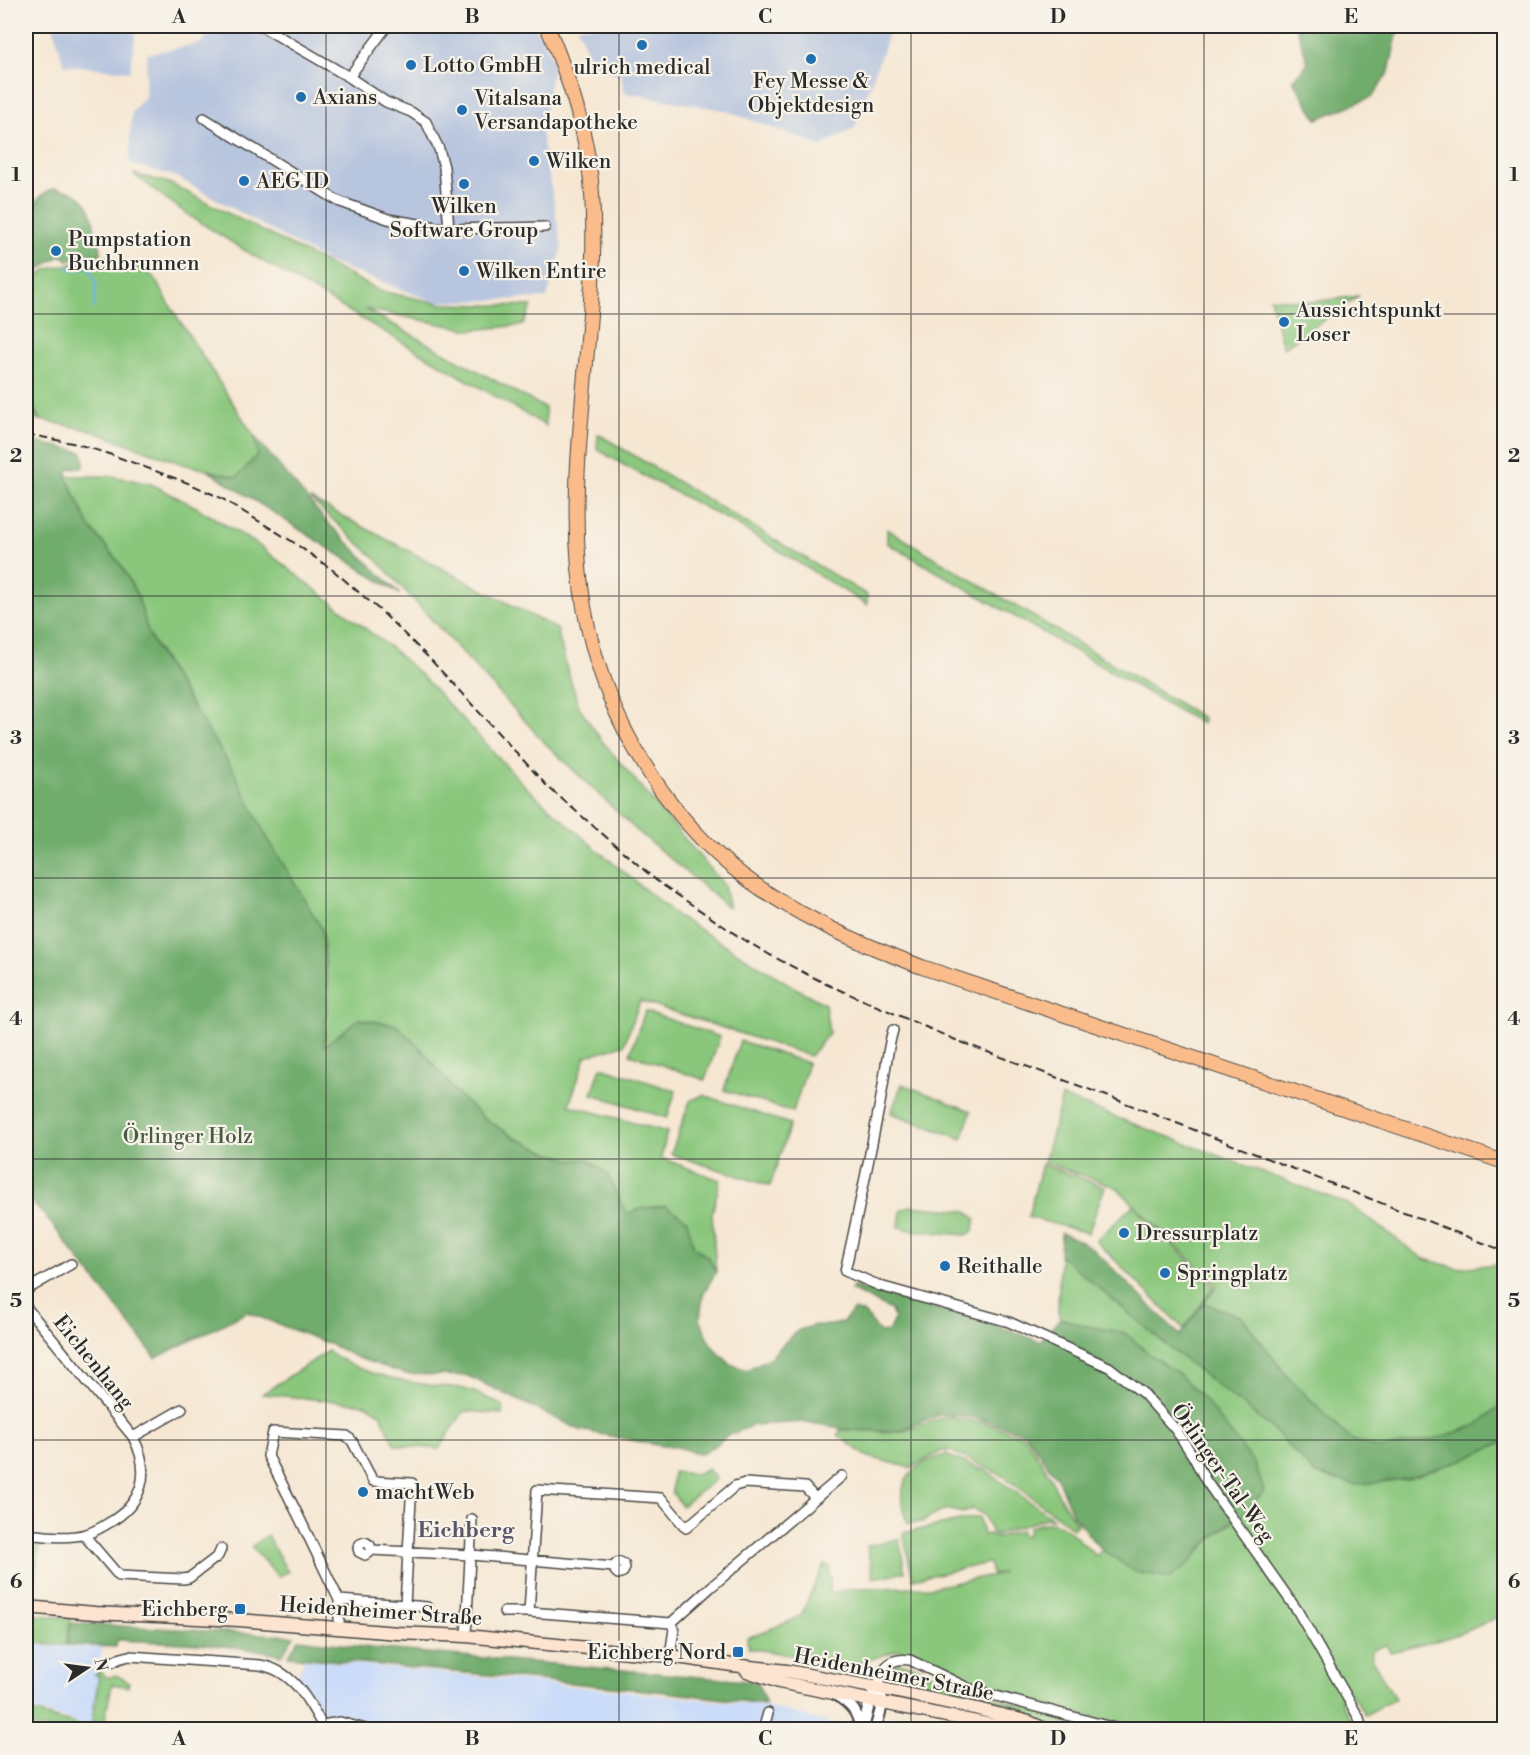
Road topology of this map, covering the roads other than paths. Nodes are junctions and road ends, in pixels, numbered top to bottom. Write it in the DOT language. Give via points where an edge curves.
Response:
graph roads {
  1 [pos="261,26"];
  2 [pos="387,26"];
  3 [pos="547,26"];
  4 [pos="349,77"];
  5 [pos="204,118"];
  6 [pos="544,227"];
  7 [pos="449,229"];
  8 [pos="893,1030"];
  9 [pos="1504,1162"];
  10 [pos="71,1264"];
  11 [pos="26,1290"];
  12 [pos="26,1309"];
  13 [pos="182,1409"];
  14 [pos="133,1437"];
  15 [pos="842,1476"];
  16 [pos="815,1498"];
  17 [pos="472,1519"];
  18 [pos="26,1534"];
  19 [pos="84,1535"];
  20 [pos="221,1549"];
  21 [pos="371,1550"];
  22 [pos="471,1556"];
  23 [pos="407,1557"];
  24 [pos="532,1560"];
  25 [pos="614,1567"];
  26 [pos="339,1600"];
  27 [pos="405,1605"];
  28 [pos="26,1607"];
  29 [pos="427,1607"];
  30 [pos="504,1612"];
  31 [pos="529,1612"];
  32 [pos="671,1623"];
  33 [pos="339,1628"];
  34 [pos="466,1636"];
  35 [pos="670,1656"];
  36 [pos="111,1663"];
  37 [pos="732,1665"];
  38 [pos="878,1688"];
  39 [pos="831,1691"];
  40 [pos="877,1701"];
  41 [pos="902,1706"];
  42 [pos="768,1713"];
  43 [pos="317,1727"];
  44 [pos="369,1730"];
  45 [pos="763,1730"];
  46 [pos="862,1730"];
  47 [pos="876,1730"];
  48 [pos="1029,1730"];
  49 [pos="1047,1730"];
  50 [pos="1122,1730"];
  51 [pos="1362,1730"];
  1 -- 4 [label="street"];
  2 -- 4 [label="street"];
  3 -- 9 [label="main road" via="575,101 591,180 592,279 577,489 579,565 585,610 608,693 631,741 694,831 764,890 859,942 922,967"];
  4 -- 7 [label="street" via="426,122 444,167"];
  5 -- 7 [label="street" via="338,201 388,219"];
  6 -- 7 [label="street"];
  8 -- 51 [label="street, Örlinger-Tal-Weg" via="845,1271 880,1286 1009,1322 1109,1367 1144,1394 1176,1430 1206,1481 1296,1610 1359,1718"];
  10 -- 11 [label="street"];
  12 -- 14 [label="street, Eichenhang"];
  13 -- 14 [label="street, Eichenhang"];
  14 -- 19 [label="street, Eichenhang" via="143,1466 140,1493 117,1519"];
  15 -- 16 [label="street"];
  16 -- 24 [label="street" via="805,1487 745,1483 735,1486 686,1528 660,1498 537,1490"];
  16 -- 32 [label="street"];
  17 -- 22 [label="street"];
  18 -- 19 [label="street, Eichenhang" via="63,1538"];
  19 -- 20 [label="street" via="119,1576 189,1578 218,1556"];
  21 -- 23 [label="street"];
  22 -- 23 [label="street"];
  22 -- 24 [label="street"];
  22 -- 34 [label="street"];
  23 -- 26 [label="street" via="412,1483 373,1481 348,1436 273,1432 268,1456"];
  23 -- 27 [label="street"];
  24 -- 25 [label="street"];
  24 -- 31 [label="street"];
  26 -- 27 [label="street"];
  26 -- 33 [label="street"];
  27 -- 29 [label="street"];
  28 -- 33 [label="main road, Heidenheimer Straße"];
  30 -- 31 [label="street"];
  31 -- 32 [label="street"];
  32 -- 35 [label="street" via="674,1629"];
  33 -- 34 [label="main road, Heidenheimer Straße"];
  34 -- 35 [label="main road, Heidenheimer Straße"];
  35 -- 37 [label="main road, Heidenheimer Straße"];
  36 -- 43 [label="street" via="129,1656 273,1668 302,1691 312,1707"];
  37 -- 38 [label="main road, Heidenheimer Straße"];
  37 -- 39 [label="main road, Heidenheimer Straße" via="771,1680"];
  38 -- 40 [label="street"];
  38 -- 49 [label="main road, Heidenheimer Straße" via="978,1709"];
  38 -- 50 [label="street" via="884,1668 900,1658 970,1689"];
  39 -- 40 [label="main road, Heidenheimer Straße"];
  39 -- 46 [label="street" via="853,1708"];
  40 -- 41 [label="main road, Heidenheimer Straße"];
  40 -- 46 [label="street"];
  40 -- 47 [label="street"];
  41 -- 47 [label="street" via="890,1710"];
  41 -- 48 [label="main road, Heidenheimer Straße"];
  42 -- 45 [label="street"];
  43 -- 44 [label="street" via="340,1722"];
}
